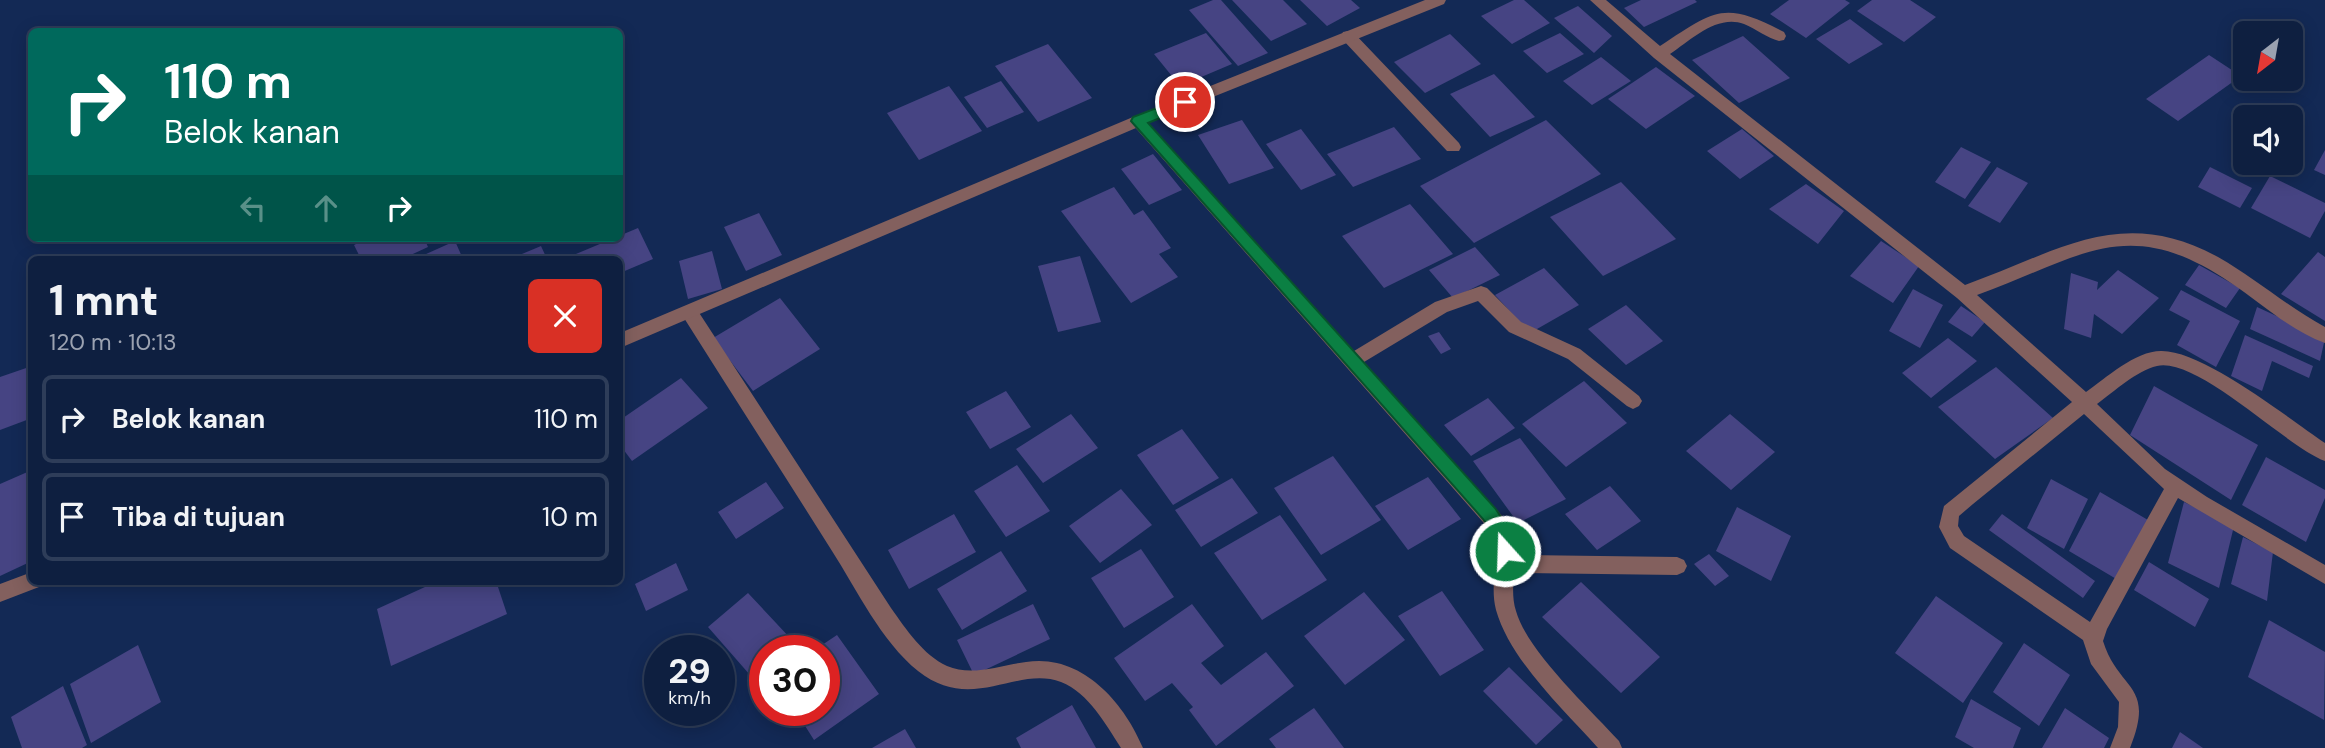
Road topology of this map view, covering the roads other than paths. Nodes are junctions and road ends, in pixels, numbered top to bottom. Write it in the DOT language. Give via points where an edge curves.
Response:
graph roads {
  1 [pos="1439,0"];
  2 [pos="1597,0"];
  3 [pos="1348,36"];
  4 [pos="1779,36"];
  5 [pos="1659,54"];
  6 [pos="1138,121"];
  7 [pos="1453,147"];
  8 [pos="1963,293"];
  9 [pos="690,313"];
  10 [pos="2325,336"];
  11 [pos="623,340"];
  12 [pos="1353,360"];
  13 [pos="1633,401"];
  14 [pos="2085,402"];
  15 [pos="2325,453"];
  16 [pos="2175,486"];
  17 [pos="1506,564"];
  18 [pos="1677,566"];
  19 [pos="2325,575"];
  20 [pos="28,582"];
  21 [pos="0,593"];
  22 [pos="2094,636"];
  23 [pos="1133,748"];
  24 [pos="1612,748"];
  25 [pos="2120,748"];
  1 -- 3 [label="street"];
  2 -- 5 [label="street"];
  3 -- 6 [label="street"];
  3 -- 7 [label="street"];
  4 -- 5 [label="street" via="1728,16"];
  5 -- 8 [label="street"];
  6 -- 9 [label="street"];
  6 -- 12 [label="street"];
  8 -- 10 [label="street" via="2080,247 2117,238 2144,238 2202,256"];
  8 -- 14 [label="street"];
  9 -- 11 [label="street"];
  9 -- 23 [label="street" via="912,652 942,675 974,682 1038,670 1064,673 1092,692"];
  12 -- 13 [label="street" via="1441,307 1481,293 1515,327 1574,354"];
  12 -- 17 [label="street" via="1497,524 1504,539"];
  14 -- 15 [label="street" via="2144,362 2167,359 2217,382"];
  14 -- 16 [label="street" via="2133,452"];
  14 -- 22 [label="street" via="1954,509 1947,521 1957,542"];
  16 -- 19 [label="street"];
  16 -- 22 [label="street"];
  17 -- 18 [label="street"];
  17 -- 24 [label="street" via="1505,608 1510,625"];
  20 -- 21 [label="street"];
  22 -- 25 [label="street" via="2095,652 2132,708"];
}
